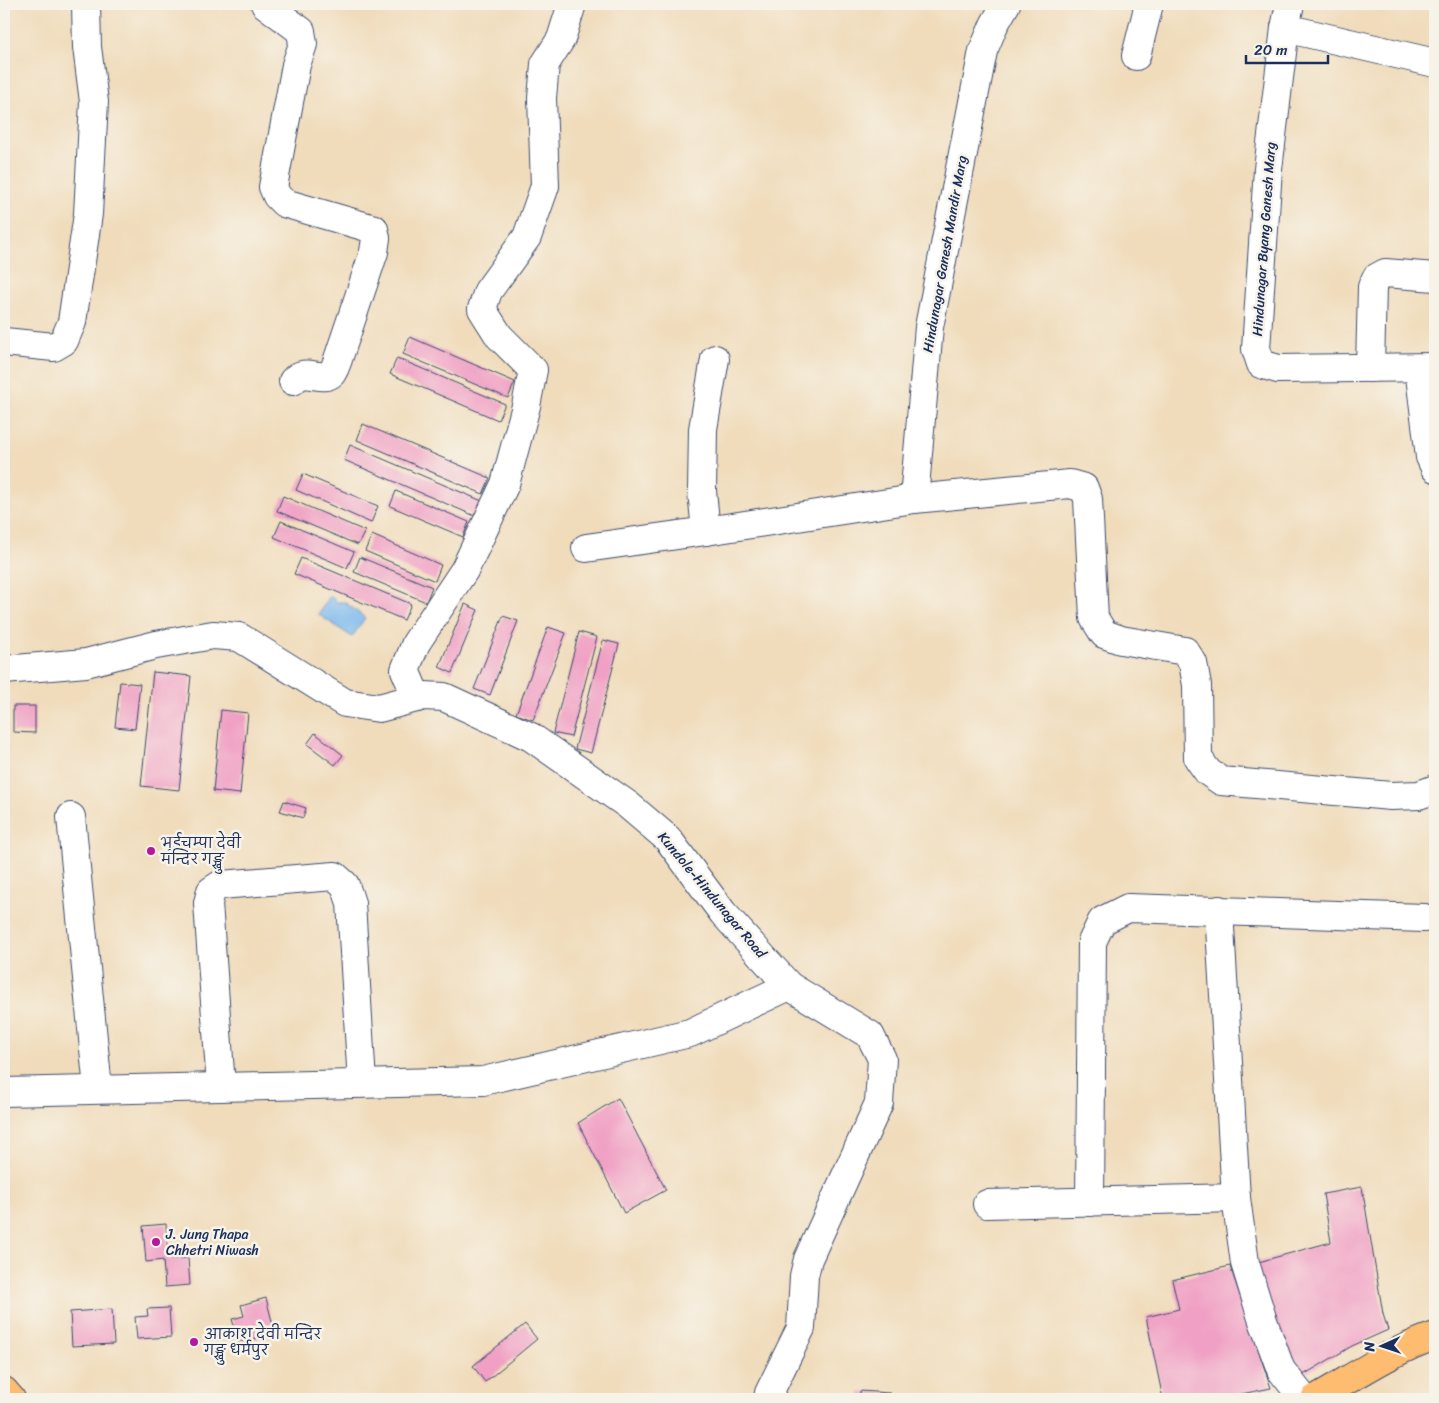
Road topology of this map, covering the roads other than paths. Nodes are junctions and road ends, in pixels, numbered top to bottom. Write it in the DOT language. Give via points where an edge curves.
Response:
graph roads {
  1 [pos="86,4"];
  2 [pos="265,4"];
  3 [pos="572,4"];
  4 [pos="1006,4"];
  5 [pos="1149,4"];
  6 [pos="1288,16"];
  7 [pos="1136,56"];
  8 [pos="1435,63"];
  9 [pos="1435,277"];
  10 [pos="4,342"];
  11 [pos="716,359"];
  12 [pos="1427,367"];
  13 [pos="1370,368"];
  14 [pos="293,381"];
  15 [pos="1435,468"];
  16 [pos="914,499"];
  17 [pos="706,531"];
  18 [pos="586,548"];
  19 [pos="4,670"];
  20 [pos="417,698"];
  21 [pos="1435,789"];
  22 [pos="71,817"];
  23 [pos="1219,910"];
  24 [pos="1424,918"];
  25 [pos="789,986"];
  26 [pos="362,1083"];
  27 [pos="221,1087"];
  28 [pos="98,1090"];
  29 [pos="4,1092"];
  30 [pos="1236,1198"];
  31 [pos="1090,1202"];
  32 [pos="987,1204"];
  33 [pos="1435,1336"];
  34 [pos="4,1390"];
  35 [pos="11,1399"];
  36 [pos="768,1399"];
  37 [pos="1304,1399"];
  38 [pos="1316,1399"];
  1 -- 10 [label="street" via="87,47 94,102 88,214 72,322 64,340 54,347"];
  2 -- 14 [label="street" via="302,32 273,186 277,196 284,203 374,229 376,238 332,373 327,376 302,374"];
  3 -- 20 [label="street" via="561,38 545,64 542,98 545,186 528,237 488,291 482,309 499,336 533,370 526,406 505,484 465,570 416,642 405,670"];
  4 -- 16 [label="street, Hindunagar Ganesh Mandir Marg" via="983,51 929,327"];
  5 -- 7 [label="street"];
  6 -- 8 [label="street"];
  6 -- 13 [label="street, Hindunagar Byang Ganesh Marg" via="1268,169 1256,349 1262,364 1278,369"];
  9 -- 13 [label="street" via="1385,273 1376,278 1372,287"];
  11 -- 17 [label="street" via="703,429 702,491"];
  12 -- 13 [label="street, Hindunagar Byang Ganesh Marg"];
  12 -- 15 [label="street, Hindunagar Byang Ganesh Marg" via="1430,457"];
  16 -- 17 [label="street"];
  16 -- 21 [label="street" via="1070,484 1084,488 1088,499 1094,618 1104,634 1185,651 1193,663 1197,685 1198,758 1208,772 1221,781 1391,796 1419,795"];
  17 -- 18 [label="street"];
  19 -- 20 [label="street, Kundole-Hindunagar Road" via="86,664 156,645 213,635 238,637 345,703 379,708"];
  20 -- 25 [label="street, Kundole-Hindunagar Road" via="444,697 530,737 628,805 668,839 723,913"];
  22 -- 28 [label="street"];
  23 -- 24 [label="street"];
  23 -- 30 [label="street"];
  23 -- 31 [label="street" via="1128,908 1102,921 1092,942"];
  25 -- 26 [label="street" via="690,1033 483,1081"];
  25 -- 36 [label="street, Kundole-Hindunagar Road" via="870,1035 882,1058 879,1103 808,1259 801,1328"];
  26 -- 27 [label="street"];
  26 -- 27 [label="street" via="351,903 345,884 335,876 220,885 211,892 208,903"];
  27 -- 28 [label="street"];
  28 -- 29 [label="street"];
  30 -- 31 [label="street"];
  30 -- 37 [label="street" via="1245,1263 1262,1318 1281,1370"];
  31 -- 32 [label="street"];
  33 -- 38 [label="main road" via="1386,1359"];
  34 -- 35 [label="main road"];
}
